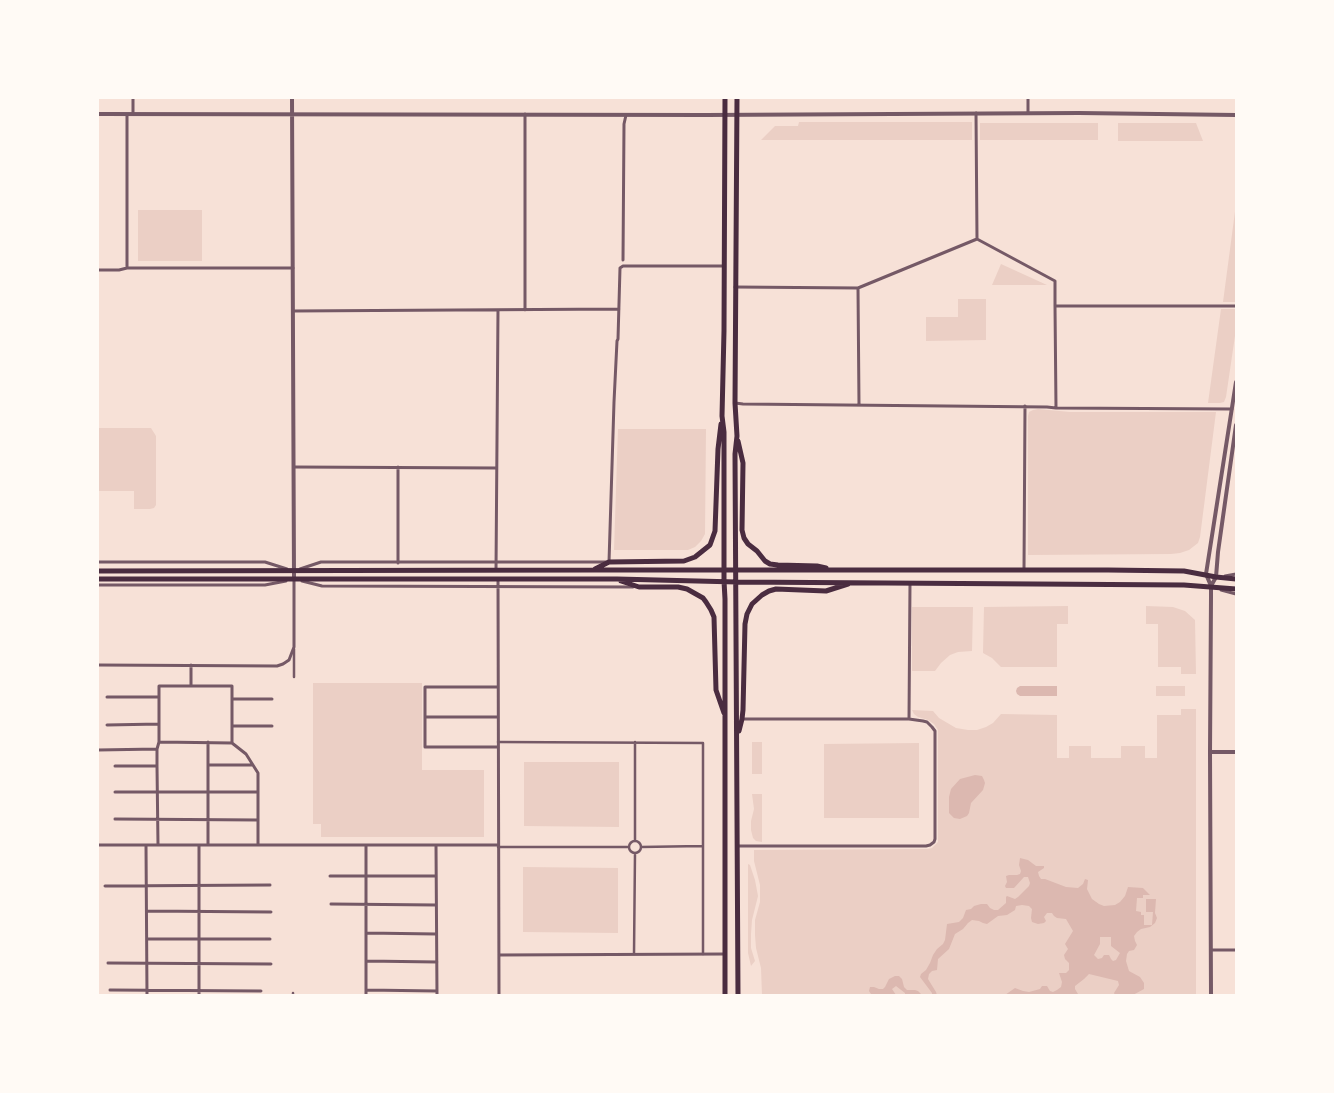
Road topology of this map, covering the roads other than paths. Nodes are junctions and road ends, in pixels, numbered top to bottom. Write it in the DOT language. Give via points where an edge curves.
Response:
graph roads {
  1 [pos="134,98"];
  2 [pos="292,98"];
  3 [pos="725,98"];
  4 [pos="737,98"];
  5 [pos="1028,98"];
  6 [pos="976,113"];
  7 [pos="1028,113"];
  8 [pos="98,114"];
  9 [pos="127,114"];
  10 [pos="133,114"];
  11 [pos="292,114"];
  12 [pos="525,114"];
  13 [pos="626,114"];
  14 [pos="725,114"];
  15 [pos="737,114"];
  16 [pos="1236,115"];
  17 [pos="977,239"];
  18 [pos="623,260"];
  19 [pos="725,266"];
  20 [pos="127,268"];
  21 [pos="293,268"];
  22 [pos="98,270"];
  23 [pos="735,287"];
  24 [pos="858,288"];
  25 [pos="1055,306"];
  26 [pos="1236,306"];
  27 [pos="619,309"];
  28 [pos="498,310"];
  29 [pos="525,310"];
  30 [pos="293,311"];
  31 [pos="1236,382"];
  32 [pos="735,403"];
  33 [pos="859,405"];
  34 [pos="1025,406"];
  35 [pos="1056,408"];
  36 [pos="1232,408"];
  37 [pos="722,416"];
  38 [pos="1230,425"];
  39 [pos="1236,426"];
  40 [pos="737,436"];
  41 [pos="294,467"];
  42 [pos="398,467"];
  43 [pos="496,468"];
  44 [pos="496,561"];
  45 [pos="98,562"];
  46 [pos="398,562"];
  47 [pos="609,562"];
  48 [pos="496,570"];
  49 [pos="594,570"];
  50 [pos="724,570"];
  51 [pos="737,570"];
  52 [pos="834,570"];
  53 [pos="1024,570"];
  54 [pos="98,571"];
  55 [pos="294,571"];
  56 [pos="1206,574"];
  57 [pos="1236,574"];
  58 [pos="1216,577"];
  59 [pos="98,579"];
  60 [pos="294,579"];
  61 [pos="617,579"];
  62 [pos="1236,579"];
  63 [pos="498,580"];
  64 [pos="724,581"];
  65 [pos="737,582"];
  66 [pos="853,582"];
  67 [pos="910,582"];
  68 [pos="98,585"];
  69 [pos="498,586"];
  70 [pos="1211,586"];
  71 [pos="639,587"];
  72 [pos="1236,589"];
  73 [pos="1236,594"];
  74 [pos="294,647"];
  75 [pos="98,665"];
  76 [pos="191,665"];
  77 [pos="294,677"];
  78 [pos="191,686"];
  79 [pos="498,687"];
  80 [pos="107,697"];
  81 [pos="159,697"];
  82 [pos="232,699"];
  83 [pos="272,699"];
  84 [pos="425,716"];
  85 [pos="498,717"];
  86 [pos="725,718"];
  87 [pos="742,719"];
  88 [pos="909,719"];
  89 [pos="107,724"];
  90 [pos="159,724"];
  91 [pos="232,726"];
  92 [pos="272,726"];
  93 [pos="737,736"];
  94 [pos="159,742"];
  95 [pos="208,742"];
  96 [pos="232,742"];
  97 [pos="498,742"];
  98 [pos="635,742"];
  99 [pos="498,747"];
  100 [pos="157,749"];
  101 [pos="98,750"];
  102 [pos="1210,752"];
  103 [pos="1236,752"];
  104 [pos="208,765"];
  105 [pos="253,765"];
  106 [pos="116,766"];
  107 [pos="157,766"];
  108 [pos="115,792"];
  109 [pos="157,792"];
  110 [pos="208,792"];
  111 [pos="258,792"];
  112 [pos="115,819"];
  113 [pos="158,820"];
  114 [pos="208,820"];
  115 [pos="258,820"];
  116 [pos="635,841"];
  117 [pos="98,845"];
  118 [pos="146,845"];
  119 [pos="158,845"];
  120 [pos="199,845"];
  121 [pos="208,845"];
  122 [pos="258,845"];
  123 [pos="366,845"];
  124 [pos="436,845"];
  125 [pos="498,846"];
  126 [pos="703,846"];
  127 [pos="737,846"];
  128 [pos="628,847"];
  129 [pos="641,847"];
  130 [pos="635,854"];
  131 [pos="330,876"];
  132 [pos="366,876"];
  133 [pos="436,876"];
  134 [pos="270,885"];
  135 [pos="105,886"];
  136 [pos="146,886"];
  137 [pos="199,886"];
  138 [pos="331,904"];
  139 [pos="366,904"];
  140 [pos="436,905"];
  141 [pos="147,911"];
  142 [pos="199,912"];
  143 [pos="270,912"];
  144 [pos="366,933"];
  145 [pos="436,934"];
  146 [pos="147,938"];
  147 [pos="199,938"];
  148 [pos="270,938"];
  149 [pos="1211,950"];
  150 [pos="1236,950"];
  151 [pos="634,954"];
  152 [pos="703,954"];
  153 [pos="725,954"];
  154 [pos="499,956"];
  155 [pos="366,961"];
  156 [pos="436,962"];
  157 [pos="108,963"];
  158 [pos="147,964"];
  159 [pos="199,964"];
  160 [pos="271,964"];
  161 [pos="110,990"];
  162 [pos="147,990"];
  163 [pos="199,990"];
  164 [pos="262,990"];
  165 [pos="366,990"];
  166 [pos="437,993"];
  167 [pos="147,996"];
  168 [pos="199,996"];
  169 [pos="366,996"];
  170 [pos="499,996"];
  171 [pos="725,996"];
  172 [pos="738,996"];
  173 [pos="1211,996"];
  1 -- 10 [label="street"];
  2 -- 11 [label="street"];
  3 -- 14 [label="main road"];
  4 -- 15 [label="main road"];
  5 -- 7 [label="street"];
  6 -- 7 [label="street"];
  6 -- 15 [label="street"];
  6 -- 17 [label="street"];
  7 -- 16 [label="street"];
  8 -- 9 [label="street"];
  9 -- 10 [label="street"];
  9 -- 20 [label="street"];
  10 -- 11 [label="street"];
  11 -- 12 [label="street"];
  11 -- 21 [label="street"];
  12 -- 13 [label="street"];
  12 -- 29 [label="street"];
  13 -- 14 [label="street"];
  13 -- 18 [label="street"];
  14 -- 15 [label="street"];
  14 -- 19 [label="main road"];
  15 -- 23 [label="main road"];
  17 -- 24 [label="street"];
  17 -- 25 [label="street" via="1055,281"];
  19 -- 27 [label="street" via="623,266 620,268"];
  19 -- 37 [label="main road"];
  20 -- 21 [label="street"];
  20 -- 22 [label="street"];
  21 -- 30 [label="street"];
  23 -- 24 [label="street"];
  23 -- 32 [label="main road"];
  24 -- 33 [label="street"];
  25 -- 26 [label="street"];
  25 -- 35 [label="street"];
  27 -- 29 [label="street"];
  27 -- 47 [label="street"];
  28 -- 29 [label="street"];
  28 -- 30 [label="street"];
  28 -- 43 [label="street"];
  30 -- 41 [label="street"];
  31 -- 36 [label="street"];
  32 -- 33 [label="street"];
  32 -- 40 [label="main road"];
  33 -- 34 [label="street"];
  34 -- 35 [label="street"];
  34 -- 53 [label="street"];
  35 -- 36 [label="street"];
  36 -- 38 [label="street"];
  37 -- 47 [label="main road" via="715,531 710,545 684,561"];
  37 -- 50 [label="main road"];
  38 -- 39 [label="street"];
  38 -- 56 [label="street"];
  39 -- 58 [label="street"];
  40 -- 51 [label="main road"];
  40 -- 52 [label="main road" via="743,463 742,530 748,544 770,564"];
  41 -- 42 [label="street"];
  41 -- 55 [label="street"];
  42 -- 43 [label="street"];
  42 -- 46 [label="street"];
  43 -- 44 [label="street"];
  44 -- 46 [label="street"];
  44 -- 47 [label="street"];
  44 -- 48 [label="street"];
  45 -- 55 [label="street" via="265,562"];
  46 -- 55 [label="street" via="321,562"];
  47 -- 49 [label="main road"];
  48 -- 49 [label="main road"];
  48 -- 55 [label="main road"];
  49 -- 50 [label="main road"];
  50 -- 51 [label="main road"];
  50 -- 64 [label="main road"];
  51 -- 52 [label="main road"];
  51 -- 65 [label="main road"];
  52 -- 53 [label="main road"];
  53 -- 56 [label="main road" via="1184,571"];
  54 -- 55 [label="main road"];
  55 -- 60 [label="street"];
  56 -- 58 [label="main road"];
  56 -- 70 [label="street"];
  57 -- 58 [label="street"];
  58 -- 62 [label="main road"];
  58 -- 70 [label="street"];
  59 -- 60 [label="main road"];
  60 -- 63 [label="main road"];
  60 -- 68 [label="street" via="265,585"];
  60 -- 69 [label="street" via="322,586"];
  60 -- 74 [label="street"];
  61 -- 63 [label="main road"];
  61 -- 64 [label="main road"];
  61 -- 71 [label="main road"];
  63 -- 69 [label="street"];
  64 -- 65 [label="main road"];
  64 -- 86 [label="main road"];
  65 -- 66 [label="main road"];
  65 -- 93 [label="main road"];
  66 -- 67 [label="main road"];
  66 -- 87 [label="main road" via="826,590 776,589 752,604 744,624"];
  67 -- 70 [label="main road"];
  67 -- 88 [label="street"];
  69 -- 71 [label="street"];
  69 -- 79 [label="street"];
  70 -- 72 [label="main road"];
  70 -- 73 [label="street"];
  70 -- 102 [label="street"];
  71 -- 86 [label="main road" via="687,589 703,598 711,610 714,617 716,690"];
  74 -- 76 [label="street" via="289,660 277,666"];
  74 -- 77 [label="street"];
  75 -- 76 [label="street"];
  76 -- 78 [label="street"];
  78 -- 81 [label="street" via="159,686"];
  78 -- 82 [label="street" via="232,686"];
  79 -- 84 [label="street" via="425,687"];
  79 -- 85 [label="street"];
  80 -- 81 [label="street"];
  81 -- 90 [label="street"];
  82 -- 83 [label="street"];
  82 -- 91 [label="street"];
  84 -- 85 [label="street"];
  84 -- 99 [label="street" via="425,747"];
  85 -- 97 [label="street"];
  86 -- 153 [label="main road"];
  87 -- 88 [label="street"];
  87 -- 93 [label="main road"];
  88 -- 127 [label="street" via="928,722 935,731 935,839 930,845"];
  89 -- 90 [label="street"];
  90 -- 94 [label="street"];
  91 -- 92 [label="street"];
  91 -- 96 [label="street"];
  93 -- 127 [label="main road"];
  94 -- 95 [label="street"];
  94 -- 100 [label="street"];
  95 -- 96 [label="street"];
  95 -- 104 [label="street"];
  96 -- 105 [label="street"];
  97 -- 98 [label="street"];
  97 -- 99 [label="street"];
  98 -- 116 [label="street"];
  98 -- 126 [label="street" via="703,742"];
  99 -- 125 [label="street"];
  100 -- 101 [label="street"];
  100 -- 107 [label="street"];
  102 -- 103 [label="street"];
  102 -- 149 [label="street"];
  104 -- 105 [label="street"];
  104 -- 110 [label="street"];
  105 -- 111 [label="street" via="258,773"];
  106 -- 107 [label="street"];
  107 -- 109 [label="street"];
  108 -- 109 [label="street"];
  109 -- 110 [label="street"];
  109 -- 113 [label="street"];
  110 -- 111 [label="street"];
  110 -- 114 [label="street"];
  111 -- 115 [label="street"];
  112 -- 113 [label="street"];
  113 -- 114 [label="street"];
  113 -- 119 [label="street"];
  114 -- 115 [label="street"];
  114 -- 121 [label="street"];
  115 -- 122 [label="street"];
  116 -- 128 [label="street"];
  116 -- 129 [label="street"];
  117 -- 118 [label="street"];
  118 -- 119 [label="street"];
  118 -- 136 [label="street"];
  119 -- 120 [label="street"];
  120 -- 121 [label="street"];
  120 -- 137 [label="street"];
  121 -- 122 [label="street"];
  122 -- 123 [label="street"];
  123 -- 124 [label="street"];
  123 -- 132 [label="street"];
  124 -- 125 [label="street"];
  124 -- 133 [label="street"];
  125 -- 128 [label="street"];
  125 -- 154 [label="street"];
  126 -- 129 [label="street"];
  126 -- 152 [label="street"];
  127 -- 172 [label="main road"];
  128 -- 130 [label="street"];
  129 -- 130 [label="street"];
  130 -- 151 [label="street"];
  131 -- 132 [label="street"];
  132 -- 133 [label="street"];
  132 -- 139 [label="street"];
  133 -- 140 [label="street"];
  134 -- 137 [label="street"];
  135 -- 136 [label="street"];
  136 -- 137 [label="street"];
  136 -- 141 [label="street"];
  137 -- 142 [label="street"];
  138 -- 139 [label="street"];
  139 -- 140 [label="street"];
  139 -- 144 [label="street"];
  140 -- 145 [label="street"];
  141 -- 142 [label="street"];
  141 -- 146 [label="street"];
  142 -- 143 [label="street"];
  142 -- 147 [label="street"];
  144 -- 145 [label="street"];
  144 -- 155 [label="street"];
  145 -- 156 [label="street"];
  146 -- 147 [label="street"];
  146 -- 158 [label="street"];
  147 -- 148 [label="street"];
  147 -- 159 [label="street"];
  149 -- 150 [label="street"];
  149 -- 173 [label="street"];
  151 -- 152 [label="street"];
  151 -- 154 [label="street"];
  152 -- 153 [label="street"];
  153 -- 171 [label="main road"];
  154 -- 170 [label="street"];
  155 -- 156 [label="street"];
  155 -- 165 [label="street"];
  156 -- 166 [label="street"];
  157 -- 158 [label="street"];
  158 -- 159 [label="street"];
  158 -- 162 [label="street"];
  159 -- 160 [label="street"];
  159 -- 163 [label="street"];
  161 -- 162 [label="street"];
  162 -- 163 [label="street"];
  162 -- 167 [label="street"];
  163 -- 164 [label="street"];
  163 -- 168 [label="street"];
  165 -- 166 [label="street"];
  165 -- 169 [label="street"];
}
